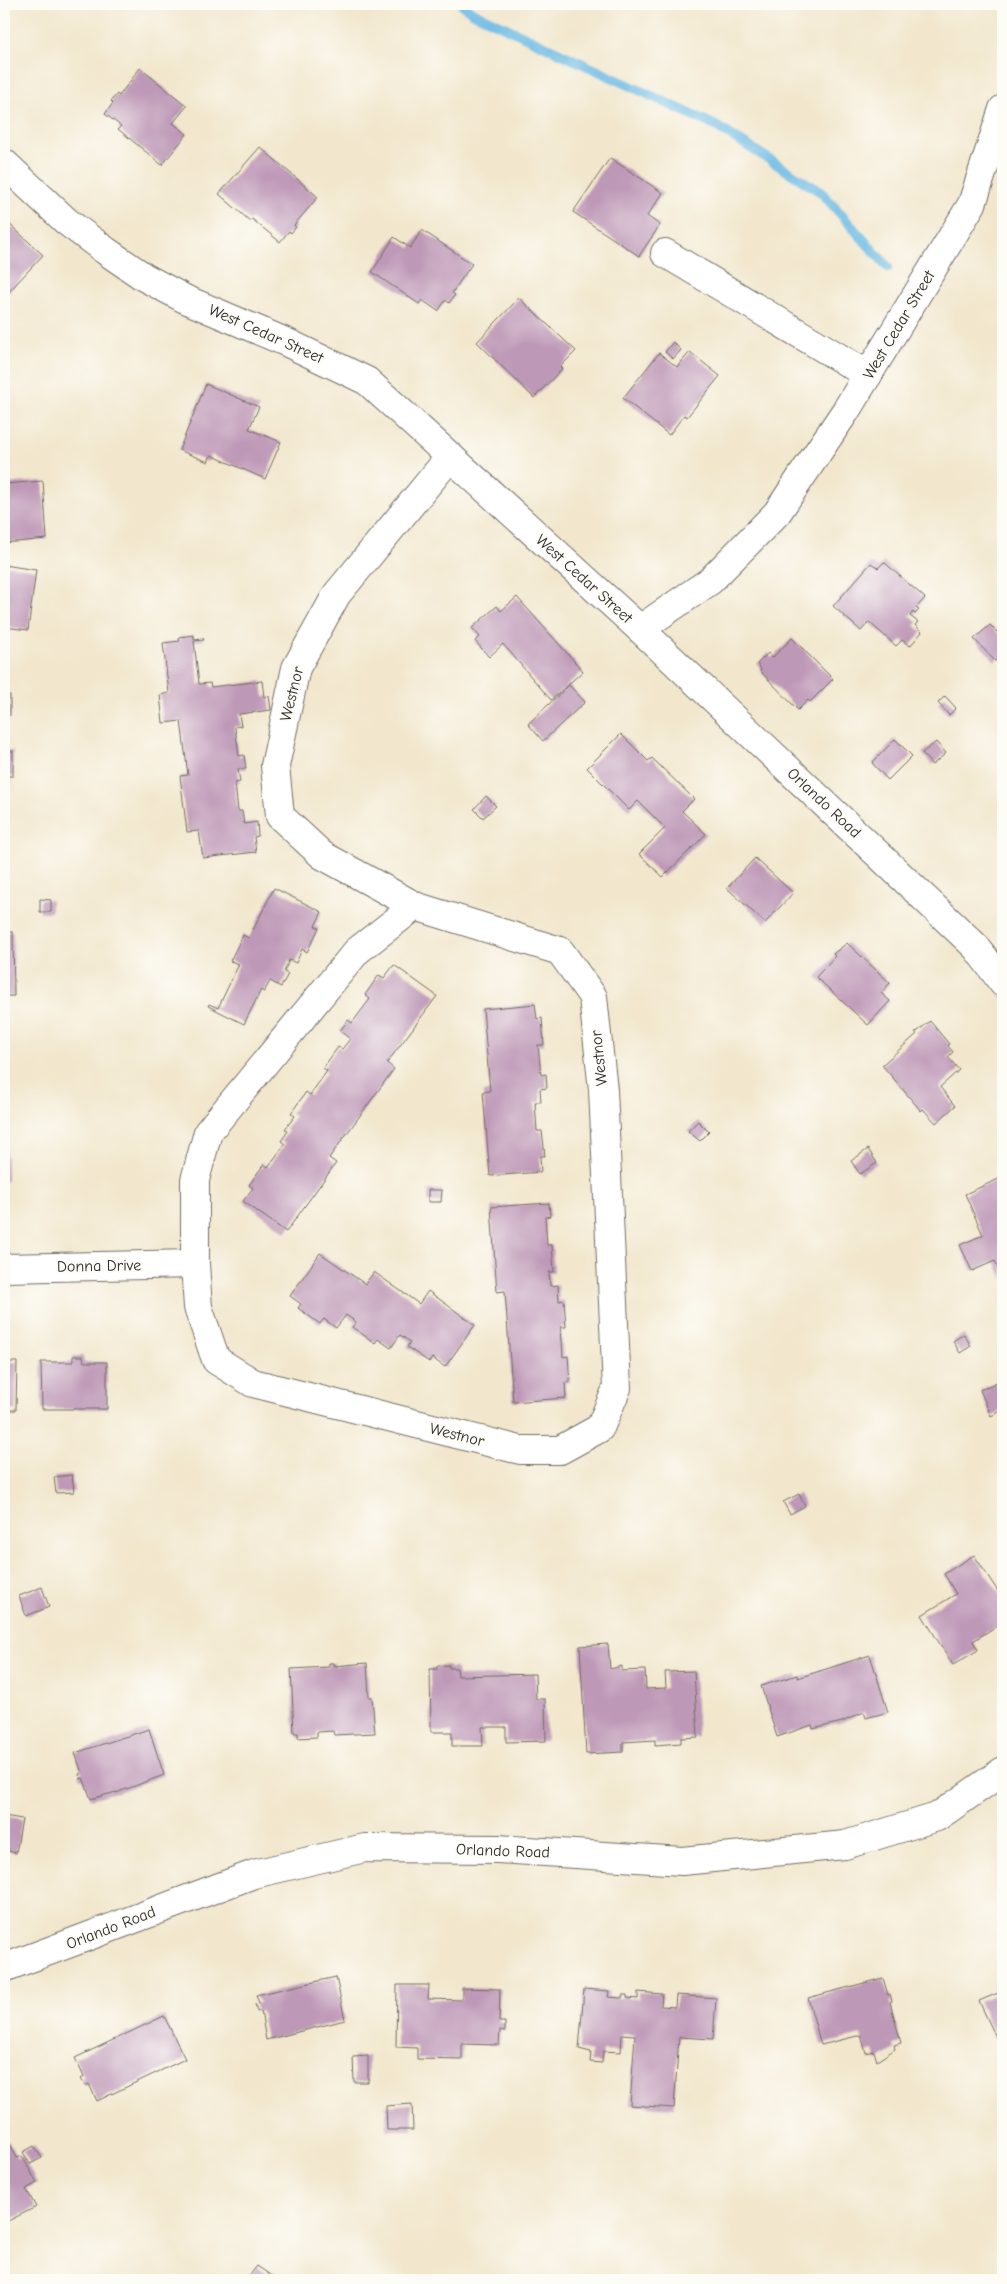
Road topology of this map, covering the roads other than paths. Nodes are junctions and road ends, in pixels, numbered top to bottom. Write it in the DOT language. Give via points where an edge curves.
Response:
graph roads {
  1 [pos="1003,113"];
  2 [pos="4,163"];
  3 [pos="665,253"];
  4 [pos="868,375"];
  5 [pos="450,457"];
  6 [pos="640,629"];
  7 [pos="415,906"];
  8 [pos="1003,983"];
  9 [pos="195,1264"];
  10 [pos="4,1268"];
  11 [pos="1003,1771"];
  12 [pos="4,1968"];
  1 -- 4 [label="street, West Cedar Street" via="972,204"];
  2 -- 5 [label="street, West Cedar Street" via="66,220 136,272 366,382"];
  3 -- 4 [label="street"];
  4 -- 6 [label="street, West Cedar Street" via="777,512 710,581"];
  5 -- 6 [label="street, West Cedar Street"];
  5 -- 7 [label="street, Westnor" via="332,603 296,668 275,766 280,816 322,855"];
  6 -- 8 [label="street, Orlando Road" via="976,947"];
  7 -- 9 [label="street, Westnor" via="357,951 208,1132 195,1180"];
  7 -- 9 [label="street, Westnor" via="560,951 593,997 603,1090 617,1388 600,1428 560,1450 520,1450 253,1383 216,1360 198,1307"];
  9 -- 10 [label="street, Donna Drive"];
  11 -- 12 [label="street, Orlando Road" via="937,1817 845,1845 682,1862 498,1849 365,1848 254,1874"];
}
